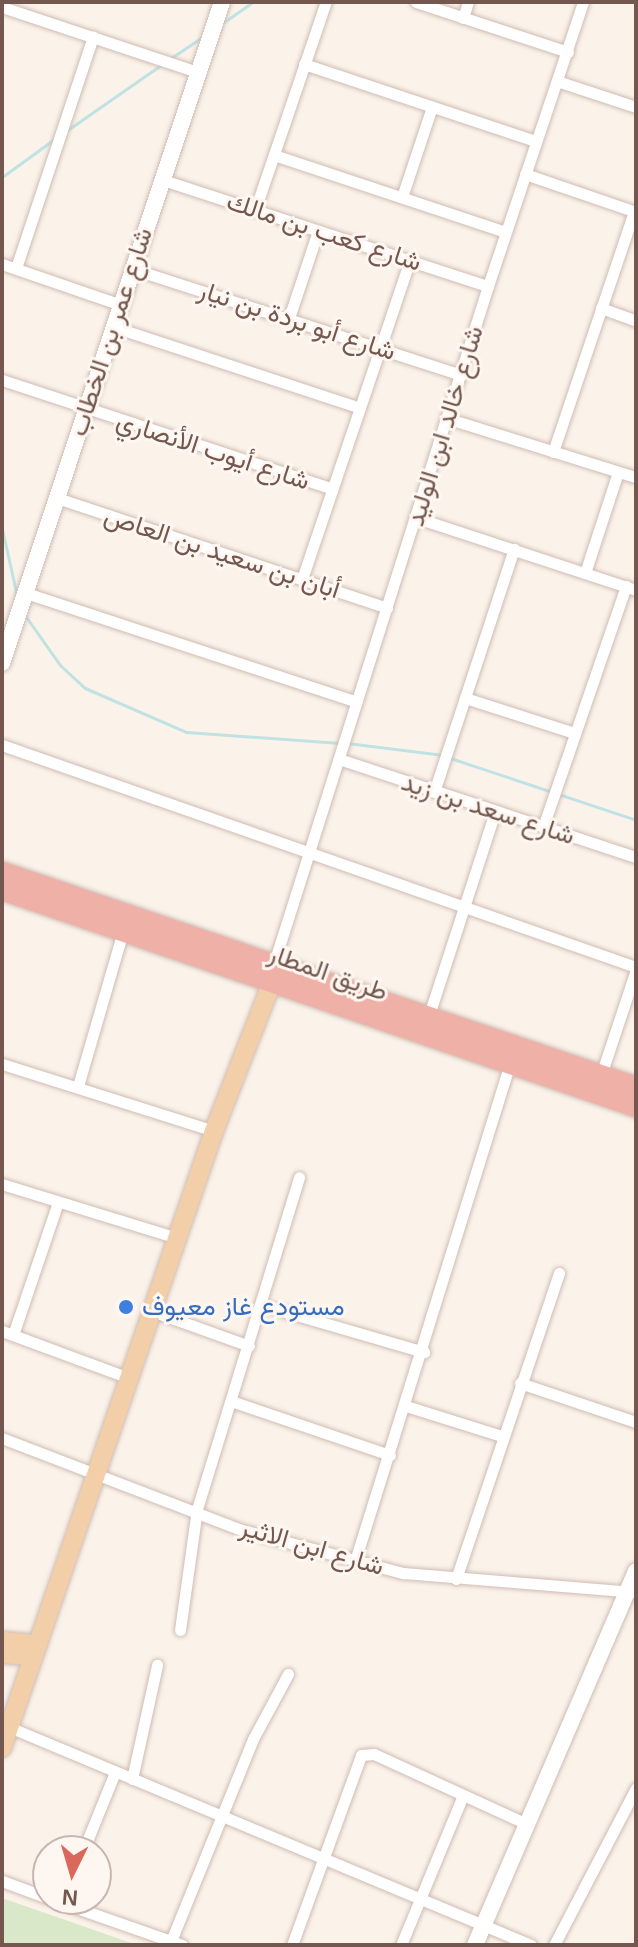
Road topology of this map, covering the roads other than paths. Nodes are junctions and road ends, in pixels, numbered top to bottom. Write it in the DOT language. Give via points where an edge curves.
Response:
graph roads {
  1 [pos="222,2"];
  2 [pos="326,2"];
  3 [pos="416,2"];
  4 [pos="468,2"];
  5 [pos="583,2"];
  6 [pos="2,7"];
  7 [pos="463,18"];
  8 [pos="93,36"];
  9 [pos="568,52"];
  10 [pos="304,64"];
  11 [pos="197,72"];
  12 [pos="557,81"];
  13 [pos="432,107"];
  14 [pos="636,107"];
  15 [pos="536,141"];
  16 [pos="274,155"];
  17 [pos="525,174"];
  18 [pos="160,179"];
  19 [pos="402,197"];
  20 [pos="255,210"];
  21 [pos="635,212"];
  22 [pos="318,231"];
  23 [pos="506,232"];
  24 [pos="410,260"];
  25 [pos="2,264"];
  26 [pos="16,268"];
  27 [pos="133,269"];
  28 [pos="488,286"];
  29 [pos="121,305"];
  30 [pos="601,308"];
  31 [pos="289,318"];
  32 [pos="636,321"];
  33 [pos="114,327"];
  34 [pos="380,348"];
  35 [pos="461,375"];
  36 [pos="2,380"];
  37 [pos="360,408"];
  38 [pos="86,410"];
  39 [pos="446,418"];
  40 [pos="553,452"];
  41 [pos="618,472"];
  42 [pos="636,477"];
  43 [pos="333,489"];
  44 [pos="57,498"];
  45 [pos="417,518"];
  46 [pos="514,549"];
  47 [pos="585,573"];
  48 [pos="302,579"];
  49 [pos="631,588"];
  50 [pos="26,593"];
  51 [pos="387,608"];
  52 [pos="4,653"];
  53 [pos="465,698"];
  54 [pos="357,702"];
  55 [pos="575,733"];
  56 [pos="2,745"];
  57 [pos="339,759"];
  58 [pos="434,792"];
  59 [pos="495,812"];
  60 [pos="543,827"];
  61 [pos="311,853"];
  62 [pos="636,857"];
  63 [pos="2,872"];
  64 [pos="2,890"];
  65 [pos="464,908"];
  66 [pos="123,931"];
  67 [pos="636,968"];
  68 [pos="275,973"];
  69 [pos="429,1015"];
  70 [pos="510,1063"];
  71 [pos="2,1064"];
  72 [pos="598,1084"];
  73 [pos="78,1086"];
  74 [pos="636,1087"];
  75 [pos="636,1107"];
  76 [pos="214,1131"];
  77 [pos="299,1177"];
  78 [pos="2,1184"];
  79 [pos="58,1202"];
  80 [pos="177,1238"];
  81 [pos="559,1273"];
  82 [pos="262,1305"];
  83 [pos="152,1311"];
  84 [pos="7,1333"];
  85 [pos="249,1346"];
  86 [pos="424,1352"];
  87 [pos="129,1378"];
  88 [pos="520,1383"];
  89 [pos="231,1401"];
  90 [pos="406,1406"];
  91 [pos="636,1422"];
  92 [pos="502,1436"];
  93 [pos="4,1443"];
  94 [pos="390,1455"];
  95 [pos="99,1472"];
  96 [pos="197,1509"];
  97 [pos="355,1561"];
  98 [pos="636,1571"];
  99 [pos="456,1579"];
  100 [pos="632,1592"];
  101 [pos="180,1630"];
  102 [pos="2,1641"];
  103 [pos="36,1650"];
  104 [pos="2,1654"];
  105 [pos="157,1665"];
  106 [pos="288,1674"];
  107 [pos="9,1727"];
  108 [pos="2,1748"];
  109 [pos="115,1772"];
  110 [pos="132,1779"];
  111 [pos="636,1788"];
  112 [pos="463,1795"];
  113 [pos="221,1814"];
  114 [pos="527,1824"];
  115 [pos="89,1835"];
  116 [pos="323,1854"];
  117 [pos="2,1881"];
  118 [pos="32,1892"];
  119 [pos="421,1897"];
  120 [pos="98,1915"];
  121 [pos="484,1924"];
  122 [pos="177,1943"];
  123 [pos="292,1945"];
  124 [pos="401,1945"];
  125 [pos="475,1945"];
  126 [pos="531,1945"];
  127 [pos="554,1945"];
  1 -- 11 [label="street, شارع عمر بن الخطاب"];
  2 -- 10 [label="street"];
  3 -- 7 [label="street"];
  4 -- 7 [label="street"];
  5 -- 9 [label="street, شارع خالد ابن الوليد"];
  6 -- 8 [label="street"];
  7 -- 9 [label="street"];
  8 -- 11 [label="street"];
  8 -- 26 [label="street"];
  9 -- 12 [label="street, شارع خالد ابن الوليد"];
  10 -- 13 [label="street"];
  10 -- 16 [label="street"];
  11 -- 18 [label="street, شارع عمر بن الخطاب"];
  12 -- 14 [label="street"];
  12 -- 15 [label="street, شارع خالد ابن الوليد"];
  13 -- 15 [label="street"];
  13 -- 19 [label="street"];
  15 -- 17 [label="street, شارع خالد ابن الوليد"];
  16 -- 19 [label="street"];
  16 -- 20 [label="street"];
  17 -- 21 [label="street"];
  17 -- 23 [label="street, شارع خالد ابن الوليد"];
  18 -- 20 [label="street, شارع كعب بن مالك"];
  18 -- 27 [label="street, شارع عمر بن الخطاب"];
  19 -- 23 [label="street"];
  20 -- 22 [label="street, شارع كعب بن مالك"];
  21 -- 30 [label="street"];
  22 -- 24 [label="street, شارع كعب بن مالك"];
  22 -- 31 [label="street"];
  23 -- 28 [label="street, شارع خالد ابن الوليد"];
  24 -- 28 [label="street, شارع كعب بن مالك"];
  24 -- 34 [label="street"];
  25 -- 26 [label="street"];
  26 -- 29 [label="street"];
  27 -- 29 [label="street, شارع عمر بن الخطاب"];
  27 -- 31 [label="street, شارع أبو بردة بن نيار"];
  28 -- 35 [label="street, شارع خالد ابن الوليد"];
  29 -- 33 [label="street, شارع عمر بن الخطاب"];
  30 -- 32 [label="street"];
  30 -- 40 [label="street"];
  31 -- 34 [label="street, شارع أبو بردة بن نيار"];
  33 -- 37 [label="street"];
  33 -- 38 [label="street, شارع عمر بن الخطاب"];
  34 -- 35 [label="street, شارع أبو بردة بن نيار"];
  34 -- 37 [label="street"];
  35 -- 39 [label="street, شارع خالد ابن الوليد"];
  36 -- 38 [label="street, شارع أيوب الأنصاري"];
  37 -- 43 [label="street"];
  38 -- 43 [label="street, شارع أيوب الأنصاري"];
  38 -- 44 [label="street, شارع عمر بن الخطاب"];
  39 -- 40 [label="street"];
  39 -- 45 [label="street, شارع خالد ابن الوليد"];
  40 -- 41 [label="street"];
  41 -- 42 [label="street"];
  41 -- 47 [label="street"];
  43 -- 48 [label="street"];
  44 -- 48 [label="street, أبان بن سعيد بن العاص"];
  44 -- 50 [label="street, شارع عمر بن الخطاب"];
  45 -- 46 [label="street"];
  45 -- 51 [label="street, شارع خالد ابن الوليد"];
  46 -- 47 [label="street"];
  46 -- 53 [label="street"];
  47 -- 49 [label="street"];
  48 -- 51 [label="street, أبان بن سعيد بن العاص"];
  49 -- 55 [label="street"];
  50 -- 52 [label="street, شارع عمر بن الخطاب"];
  50 -- 54 [label="street"];
  51 -- 54 [label="street, شارع خالد ابن الوليد"];
  53 -- 55 [label="street"];
  53 -- 58 [label="street"];
  54 -- 57 [label="street, شارع خالد ابن الوليد"];
  55 -- 60 [label="street"];
  56 -- 61 [label="street"];
  57 -- 58 [label="street, شارع سعد بن زيد"];
  57 -- 61 [label="street, شارع خالد ابن الوليد"];
  58 -- 59 [label="street, شارع سعد بن زيد"];
  59 -- 60 [label="street, شارع سعد بن زيد"];
  59 -- 65 [label="street"];
  60 -- 62 [label="street, شارع سعد بن زيد"];
  61 -- 65 [label="street"];
  61 -- 68 [label="street, شارع خالد ابن الوليد"];
  63 -- 68 [label="highway, طريق المطار"];
  64 -- 66 [label="highway, طريق المطار"];
  65 -- 67 [label="street"];
  65 -- 69 [label="street"];
  66 -- 68 [label="highway, طريق المطار"];
  66 -- 73 [label="street" via="77,1073"];
  67 -- 72 [label="street"];
  68 -- 69 [label="highway, طريق المطار"];
  68 -- 70 [label="highway, طريق المطار"];
  68 -- 76 [label="main road"];
  69 -- 72 [label="highway, طريق المطار"];
  70 -- 72 [label="highway, طريق المطار"];
  70 -- 86 [label="street"];
  71 -- 73 [label="street"];
  72 -- 74 [label="highway, طريق المطار"];
  72 -- 75 [label="highway, طريق المطار"];
  73 -- 76 [label="street"];
  76 -- 80 [label="main road"];
  77 -- 82 [label="street"];
  78 -- 79 [label="street"];
  79 -- 80 [label="street"];
  79 -- 84 [label="street"];
  80 -- 83 [label="main road"];
  81 -- 88 [label="street"];
  82 -- 85 [label="street"];
  82 -- 86 [label="street"];
  83 -- 85 [label="street"];
  83 -- 87 [label="main road"];
  84 -- 87 [label="street"];
  85 -- 89 [label="street"];
  86 -- 90 [label="street"];
  87 -- 95 [label="main road"];
  88 -- 91 [label="street"];
  88 -- 92 [label="street"];
  89 -- 94 [label="street"];
  89 -- 96 [label="street"];
  90 -- 92 [label="street"];
  90 -- 94 [label="street"];
  92 -- 99 [label="street"];
  93 -- 95 [label="street, شارع ابن الاثير"];
  94 -- 97 [label="street"];
  95 -- 96 [label="street, شارع ابن الاثير"];
  95 -- 103 [label="main road"];
  96 -- 97 [label="street, شارع ابن الاثير" via="242,1530"];
  96 -- 101 [label="street"];
  97 -- 99 [label="street, شارع ابن الاثير"];
  98 -- 100 [label="street"];
  99 -- 100 [label="street, شارع ابن الاثير"];
  100 -- 114 [label="street"];
  102 -- 103 [label="main road"];
  103 -- 104 [label="main road"];
  103 -- 107 [label="main road"];
  105 -- 110 [label="street"];
  106 -- 113 [label="street"];
  107 -- 108 [label="main road"];
  107 -- 109 [label="street"];
  109 -- 110 [label="street"];
  109 -- 115 [label="street"];
  110 -- 113 [label="street"];
  111 -- 127 [label="street"];
  112 -- 114 [label="street"];
  112 -- 116 [label="street" via="374,1754 361,1755"];
  112 -- 119 [label="street"];
  113 -- 116 [label="street"];
  113 -- 122 [label="street"];
  114 -- 121 [label="street"];
  116 -- 119 [label="street"];
  116 -- 123 [label="street"];
  117 -- 118 [label="street"];
  119 -- 121 [label="street"];
  119 -- 124 [label="street"];
  120 -- 122 [label="street"];
  121 -- 125 [label="street"];
  121 -- 126 [label="street"];
}
